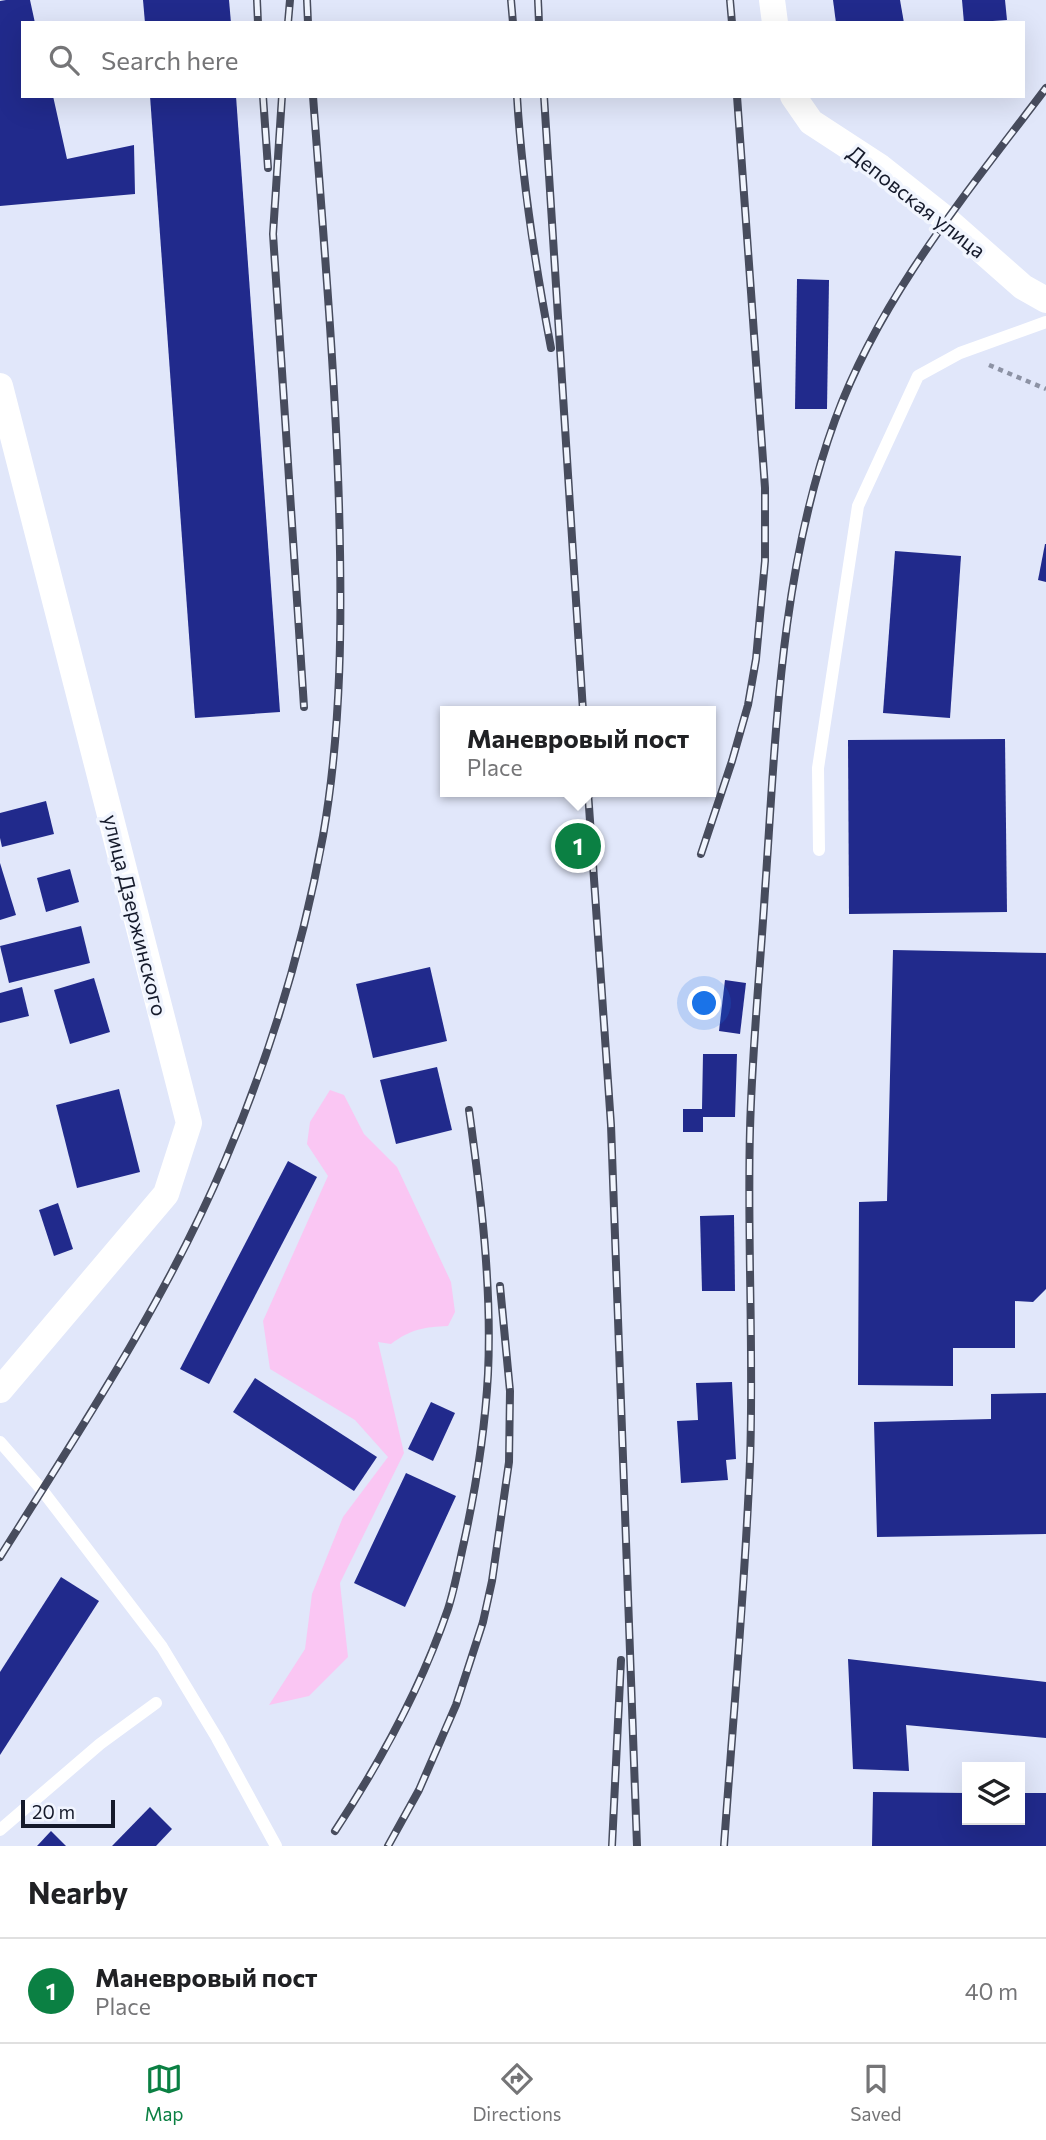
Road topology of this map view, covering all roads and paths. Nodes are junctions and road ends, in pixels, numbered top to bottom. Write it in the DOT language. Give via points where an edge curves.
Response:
graph roads {
  1 [pos="772,0"];
  2 [pos="775,21"];
  3 [pos="794,98"];
  4 [pos="1046,300"];
  5 [pos="1046,322"];
  6 [pos="960,353"];
  7 [pos="0,386"];
  8 [pos="1046,389"];
  9 [pos="820,850"];
  10 [pos="0,1390"];
  11 [pos="0,1442"];
  12 [pos="156,1703"];
  13 [pos="0,1830"];
  14 [pos="276,1846"];
  1 -- 2 [label="street"];
  3 -- 4 [label="street, Деповская улица" via="811,122 880,167 1023,287"];
  5 -- 6 [label="lane"];
  6 -- 8 [label="path"];
  6 -- 9 [label="lane" via="918,376 858,506 818,768"];
  7 -- 10 [label="street, улица Дзержинского" via="189,1123 166,1194"];
  11 -- 14 [label="lane" via="162,1647"];
  12 -- 13 [label="lane" via="100,1744"];
}
